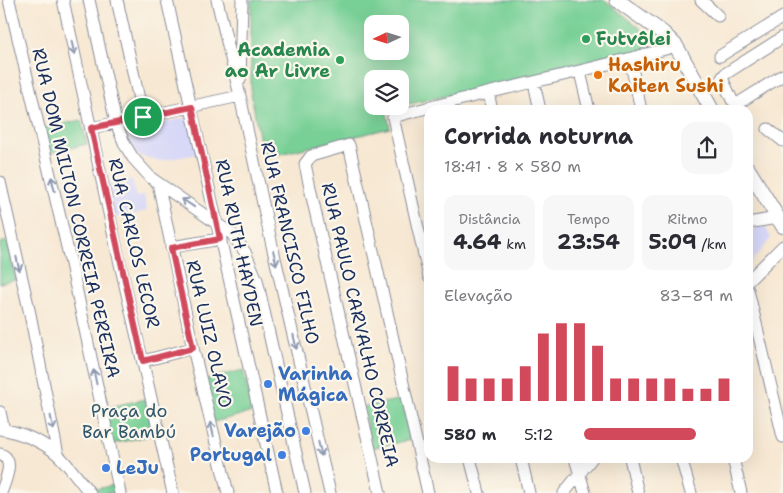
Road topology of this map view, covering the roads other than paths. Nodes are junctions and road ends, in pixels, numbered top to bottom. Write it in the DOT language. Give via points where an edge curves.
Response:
graph roads {
  1 [pos="9,0"];
  2 [pos="63,0"];
  3 [pos="89,0"];
  4 [pos="117,0"];
  5 [pos="167,0"];
  6 [pos="217,0"];
  7 [pos="242,0"];
  8 [pos="617,0"];
  9 [pos="701,0"];
  10 [pos="718,16"];
  11 [pos="783,17"];
  12 [pos="783,37"];
  13 [pos="676,46"];
  14 [pos="720,56"];
  15 [pos="630,59"];
  16 [pos="580,72"];
  17 [pos="783,75"];
  18 [pos="534,83"];
  19 [pos="488,93"];
  20 [pos="240,96"];
  21 [pos="449,105"];
  22 [pos="491,105"];
  23 [pos="539,105"];
  24 [pos="588,105"];
  25 [pos="640,105"];
  26 [pos="707,105"];
  27 [pos="192,107"];
  28 [pos="424,111"];
  29 [pos="143,117"];
  30 [pos="116,123"];
  31 [pos="91,128"];
  32 [pos="768,129"];
  33 [pos="783,141"];
  34 [pos="753,177"];
  35 [pos="0,182"];
  36 [pos="158,183"];
  37 [pos="780,222"];
  38 [pos="217,223"];
  39 [pos="753,223"];
  40 [pos="220,239"];
  41 [pos="783,246"];
  42 [pos="171,248"];
  43 [pos="424,255"];
  44 [pos="753,276"];
  45 [pos="753,311"];
  46 [pos="193,348"];
  47 [pos="143,361"];
  48 [pos="0,412"];
  49 [pos="2,429"];
  50 [pos="783,437"];
  51 [pos="0,454"];
  52 [pos="58,455"];
  53 [pos="471,463"];
  54 [pos="522,463"];
  55 [pos="577,463"];
  56 [pos="588,463"];
  57 [pos="631,463"];
  58 [pos="682,463"];
  59 [pos="734,463"];
  60 [pos="580,474"];
  61 [pos="2,493"];
  62 [pos="90,493"];
  63 [pos="120,493"];
  64 [pos="174,493"];
  65 [pos="228,493"];
  66 [pos="277,493"];
  67 [pos="305,493"];
  68 [pos="330,493"];
  69 [pos="380,493"];
  70 [pos="428,493"];
  71 [pos="479,493"];
  72 [pos="529,493"];
  73 [pos="564,493"];
  74 [pos="585,493"];
  75 [pos="638,493"];
  76 [pos="691,493"];
  77 [pos="741,493"];
  63 -- 1 [label="street, RUA DOM MILTON CORREIA PEREIRA, one-way" via="72,264"];
  2 -- 31 [label="street, RUA CARLOS LECOR, one-way"];
  3 -- 30 [label="street"];
  4 -- 29 [label="street"];
  5 -- 27 [label="street, RUA RUTH HAYDEN"];
  6 -- 20 [label="street, RUA FRANCISCO FILHO"];
  7 -- 20 [label="street"];
  8 -- 13 [label="main road"];
  9 -- 10 [label="street"];
  11 -- 14 [label="street"];
  12 -- 17 [label="street" via="722,78 737,104"];
  13 -- 15 [label="street"];
  13 -- 26 [label="main road"];
  15 -- 16 [label="street"];
  15 -- 25 [label="street"];
  16 -- 18 [label="street"];
  16 -- 24 [label="street"];
  18 -- 19 [label="street"];
  18 -- 23 [label="street"];
  19 -- 21 [label="street"];
  19 -- 22 [label="street"];
  20 -- 27 [label="street"];
  20 -- 68 [label="street, RUA FRANCISCO FILHO, one-way"];
  27 -- 29 [label="street"];
  27 -- 38 [label="street, RUA RUTH HAYDEN"];
  28 -- 43 [label="street" via="393,117"];
  29 -- 30 [label="street"];
  30 -- 31 [label="street"];
  30 -- 36 [label="street" via="133,158"];
  31 -- 47 [label="street, RUA CARLOS LECOR"];
  32 -- 33 [label="street"];
  34 -- 37 [label="main road"];
  35 -- 52 [label="street, one-way"];
  38 -- 36 [label="street, one-way"];
  36 -- 42 [label="street, RUA LUIZ OLAVO"];
  37 -- 39 [label="street"];
  38 -- 40 [label="street, RUA RUTH HAYDEN"];
  38 -- 67 [label="street" via="232,234 257,280"];
  40 -- 42 [label="street"];
  40 -- 66 [label="street, RUA RUTH HAYDEN"];
  41 -- 44 [label="street"];
  42 -- 46 [label="street, RUA LUIZ OLAVO"];
  45 -- 50 [label="street"];
  46 -- 47 [label="street"];
  65 -- 46 [label="street, RUA LUIZ OLAVO, one-way"];
  47 -- 64 [label="street, RUA CARLOS LECOR"];
  48 -- 49 [label="street"];
  49 -- 52 [label="street" via="30,439"];
  51 -- 61 [label="street" via="6,456 9,466"];
  52 -- 62 [label="street"];
  53 -- 71 [label="street"];
  54 -- 72 [label="street"];
  55 -- 60 [label="street"];
  56 -- 60 [label="street"];
  57 -- 75 [label="street"];
  58 -- 76 [label="street"];
  59 -- 77 [label="street"];
  60 -- 73 [label="street"];
  60 -- 74 [label="street"];
  69 -- 70 [label="street, RUA PAULO CARVALHO CORREIA" via="305,164 311,156 349,145"];
}
